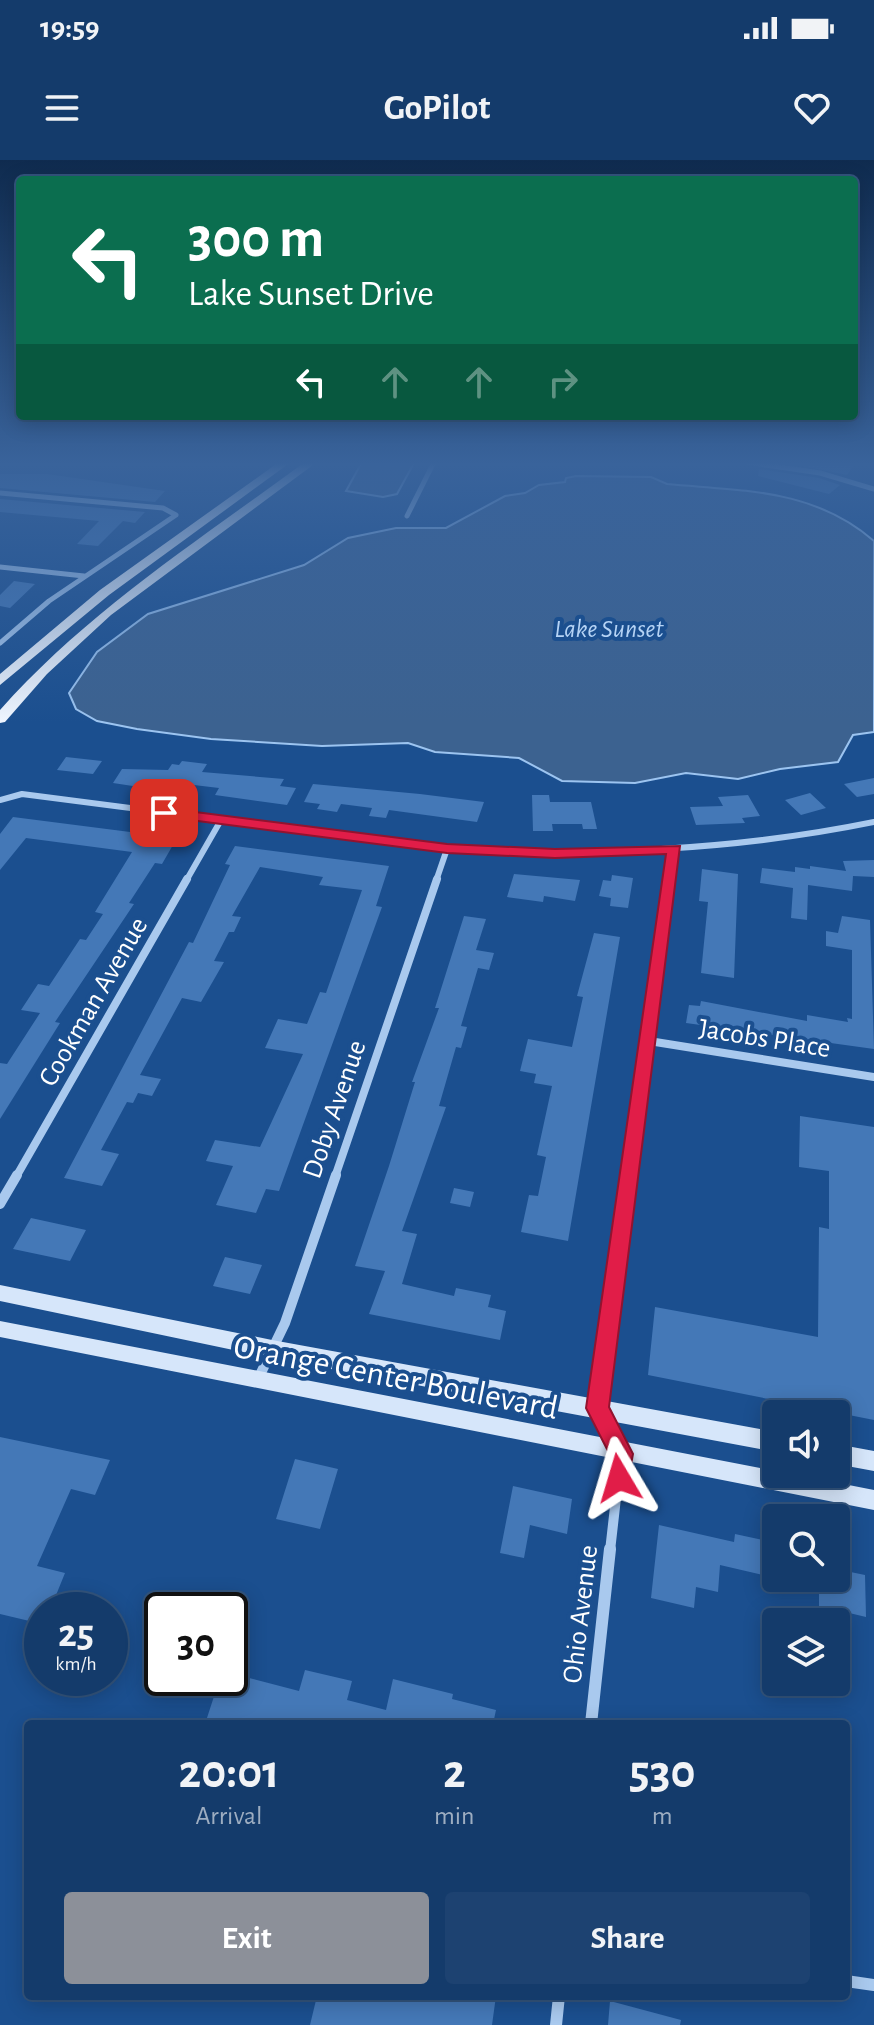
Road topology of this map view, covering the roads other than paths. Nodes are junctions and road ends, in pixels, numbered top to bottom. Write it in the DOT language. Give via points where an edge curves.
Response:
graph roads {
  1 [pos="125,549"];
  2 [pos="162,549"];
  3 [pos="193,549"];
  4 [pos="0,567"];
  5 [pos="84,576"];
  6 [pos="0,643"];
  7 [pos="0,681"];
  8 [pos="0,719"];
  9 [pos="4,798"];
  10 [pos="221,820"];
  11 [pos="874,822"];
  12 [pos="447,849"];
  13 [pos="674,849"];
  14 [pos="649,1041"];
  15 [pos="874,1077"];
  16 [pos="0,1204"];
  17 [pos="0,1293"];
  18 [pos="0,1329"];
  19 [pos="272,1349"];
  20 [pos="257,1381"];
  21 [pos="598,1408"];
  22 [pos="762,1439"];
  23 [pos="621,1454"];
  24 [pos="850,1457"];
  25 [pos="874,1461"];
  26 [pos="874,1500"];
  27 [pos="591,1720"];
  28 [pos="850,1982"];
  29 [pos="874,1985"];
  30 [pos="559,2000"];
  31 [pos="556,2025"];
  1 -- 5 [label="street"];
  2 -- 7 [label="main road" via="93,597"];
  3 -- 8 [label="main road" via="107,612 42,671"];
  4 -- 5 [label="street"];
  5 -- 6 [label="street"];
  9 -- 10 [label="street" via="22,794"];
  10 -- 12 [label="street"];
  10 -- 16 [label="street, Cookman Avenue"];
  11 -- 13 [label="street" via="768,844"];
  12 -- 13 [label="street"];
  12 -- 19 [label="street, Doby Avenue"];
  13 -- 14 [label="street"];
  14 -- 15 [label="street, Jacobs Place"];
  14 -- 21 [label="street"];
  17 -- 19 [label="street, Orange Center Boulevard"];
  18 -- 20 [label="street, Orange Center Boulevard"];
  19 -- 20 [label="street, Doby Avenue"];
  19 -- 21 [label="street, Orange Center Boulevard"];
  20 -- 23 [label="street, Orange Center Boulevard"];
  21 -- 22 [label="street, Orange Center Boulevard"];
  21 -- 23 [label="street"];
  23 -- 26 [label="street, Orange Center Boulevard"];
  23 -- 27 [label="street, Ohio Avenue"];
  24 -- 25 [label="street"];
  28 -- 29 [label="street"];
  30 -- 31 [label="street"];
}
